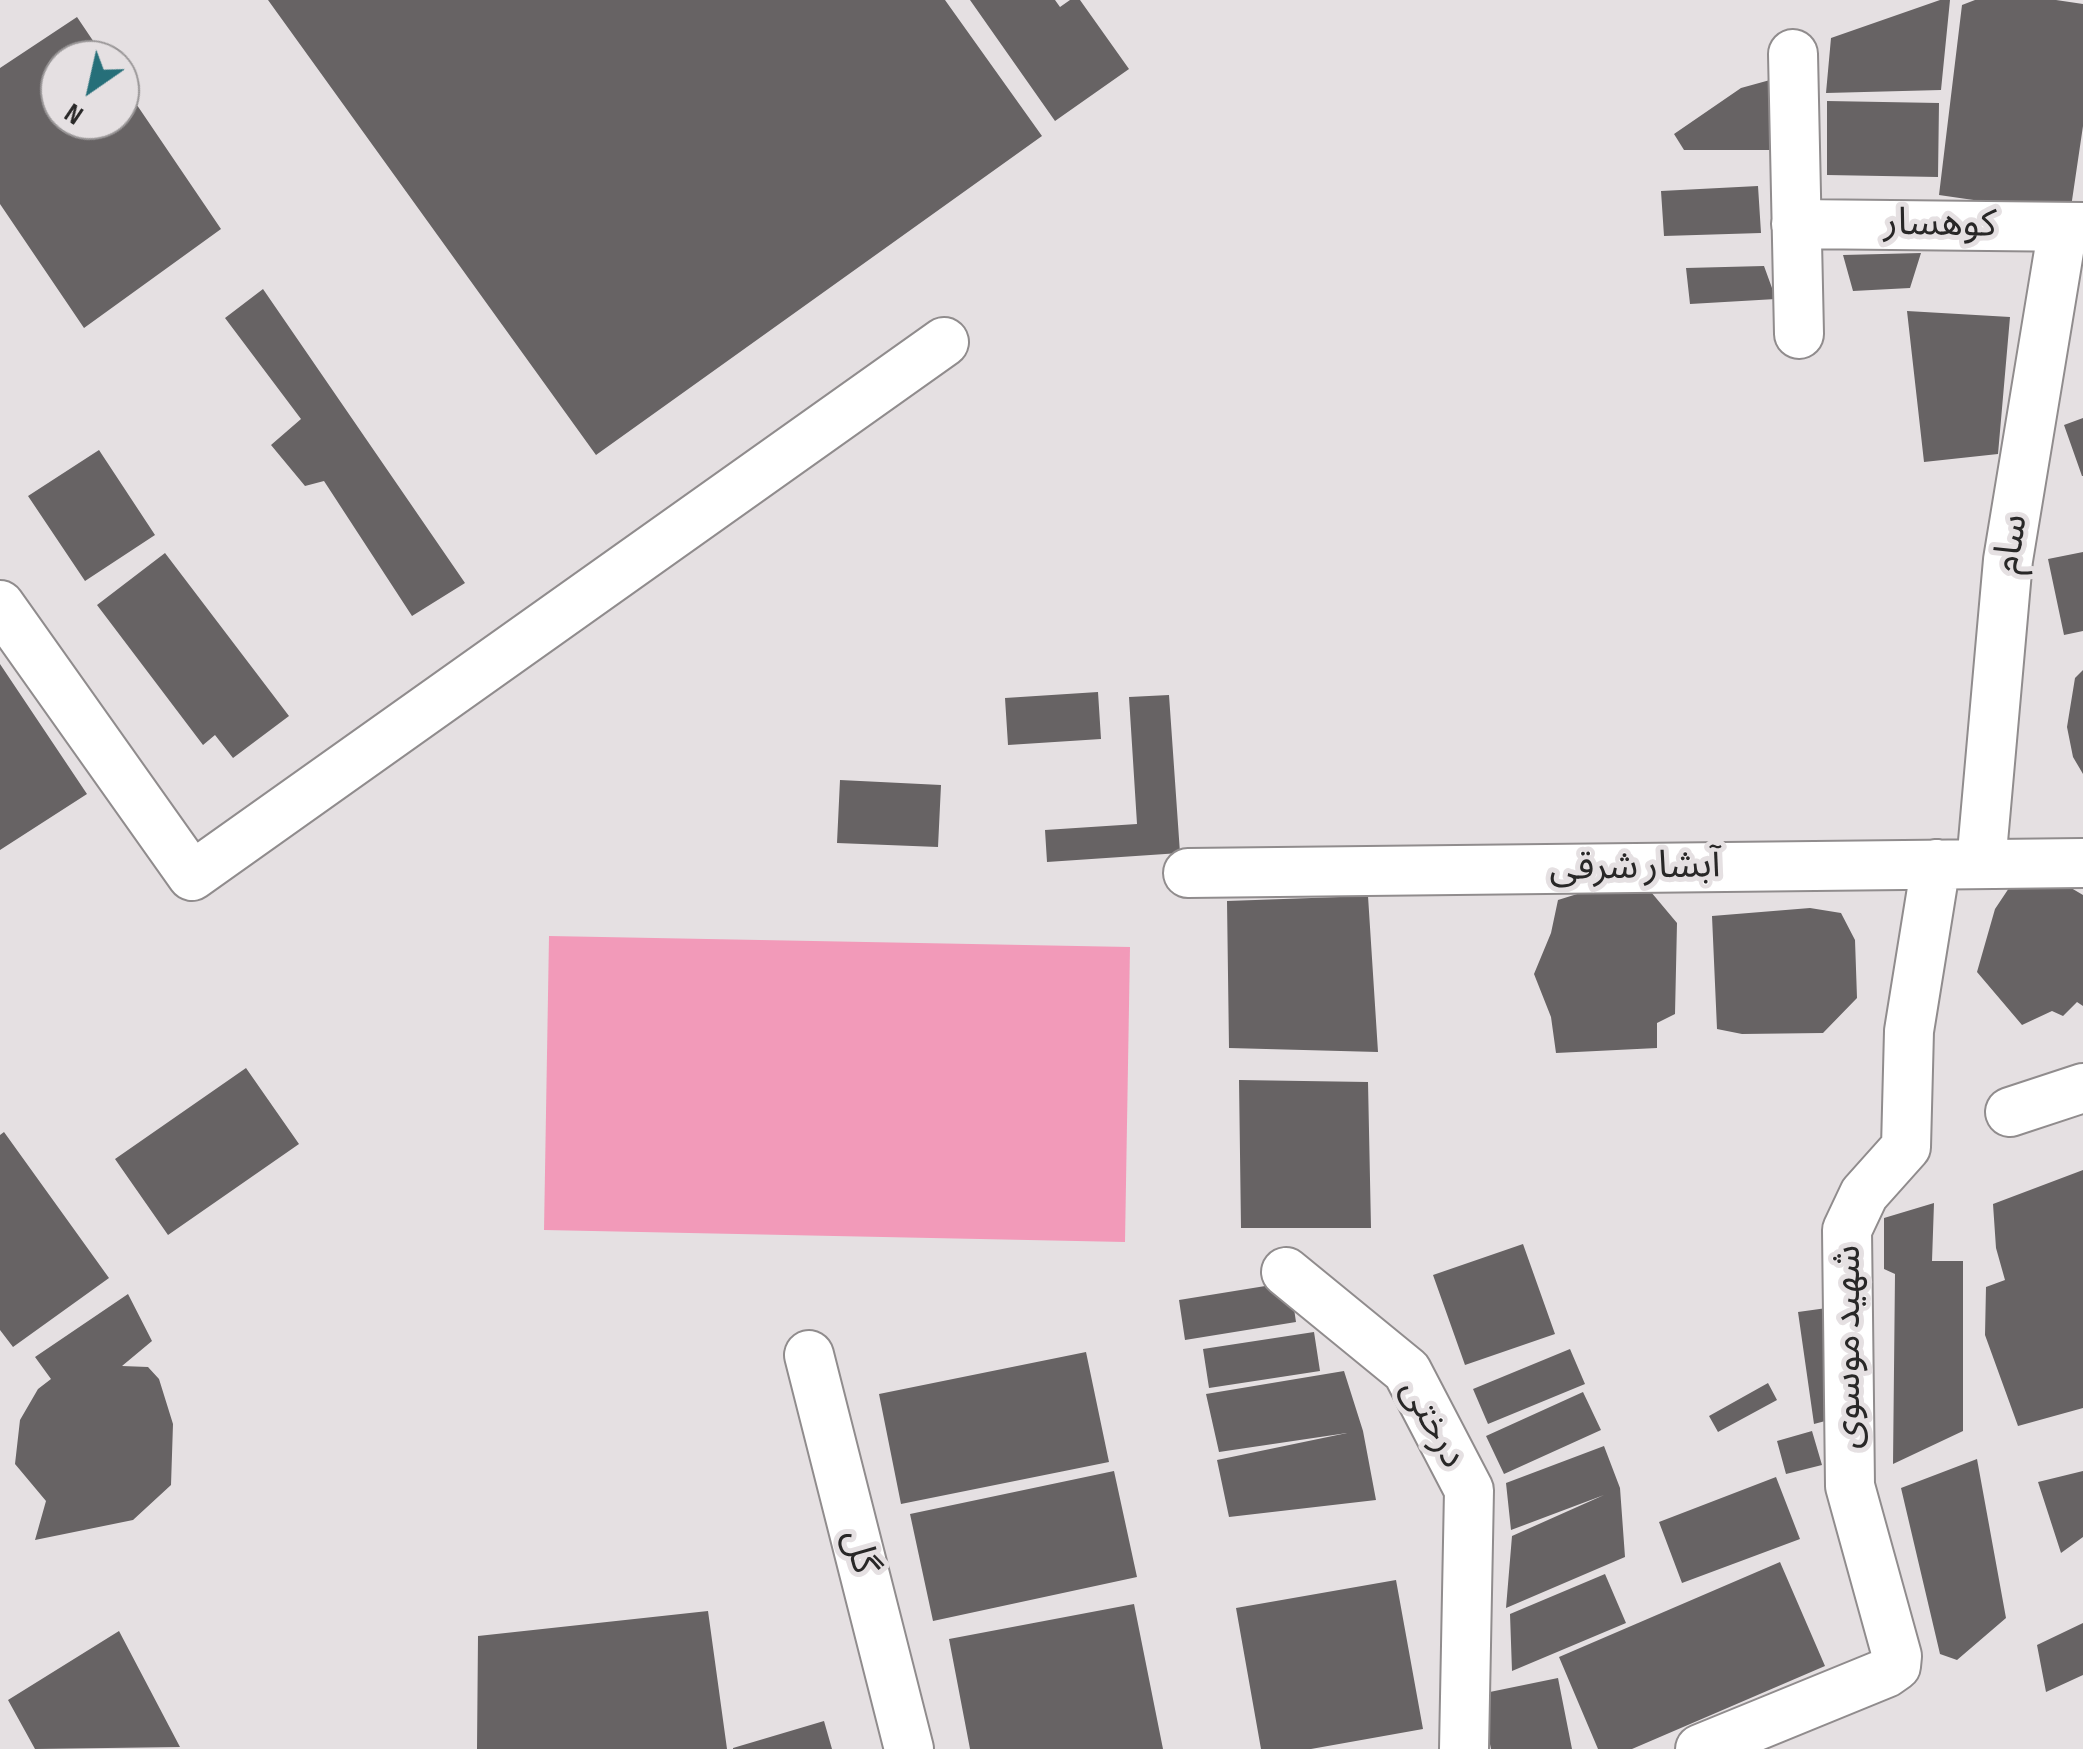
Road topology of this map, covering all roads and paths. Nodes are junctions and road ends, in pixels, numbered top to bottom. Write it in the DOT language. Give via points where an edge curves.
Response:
graph roads {
  1 [pos="1793,54"];
  2 [pos="1796,224"];
  3 [pos="2073,227"];
  4 [pos="1799,334"];
  5 [pos="944,342"];
  6 [pos="0,605"];
  7 [pos="2083,863"];
  8 [pos="1959,864"];
  9 [pos="1188,873"];
  10 [pos="2083,1088"];
  11 [pos="2010,1112"];
  12 [pos="1286,1272"];
  13 [pos="810,1355"];
  14 [pos="908,1749"];
  15 [pos="1464,1749"];
  16 [pos="1700,1749"];
  1 -- 2 [label="street"];
  2 -- 3 [label="street, کوهسار"];
  2 -- 4 [label="street"];
  3 -- 8 [label="street, سام" via="2008,560"];
  5 -- 6 [label="street" via="192,876"];
  7 -- 8 [label="street, آبشار شرقی"];
  8 -- 9 [label="street, آبشار شرقی"];
  8 -- 16 [label="street, شهید موسوی" via="1908,1031 1906,1147 1864,1194 1847,1230 1850,1486 1896,1666"];
  10 -- 11 [label="street"];
  12 -- 15 [label="street, درختی" via="1406,1371 1468,1490"];
  13 -- 14 [label="street, گل"];
}
